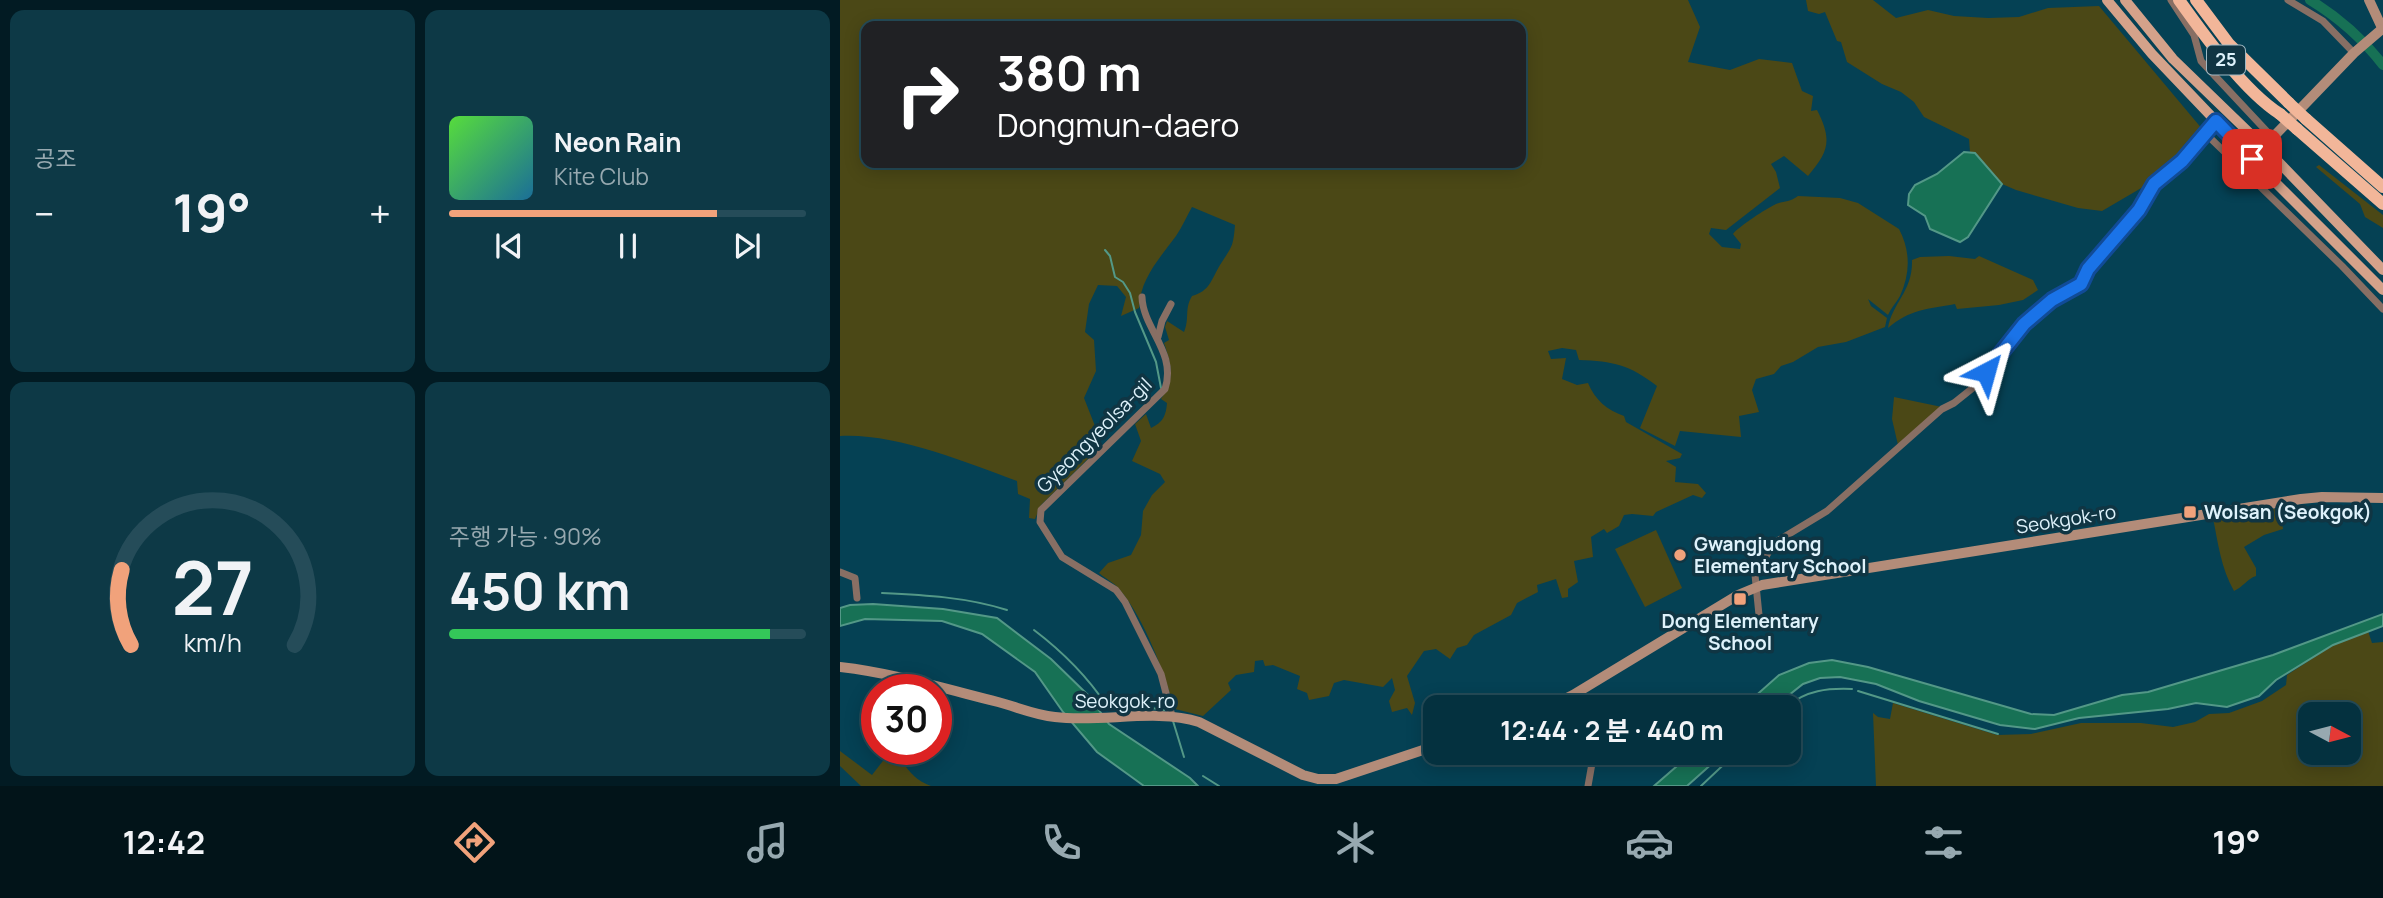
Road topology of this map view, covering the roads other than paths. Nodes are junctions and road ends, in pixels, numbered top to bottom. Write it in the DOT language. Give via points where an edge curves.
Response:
graph roads {
  1 [pos="2107,0"];
  2 [pos="2125,0"];
  3 [pos="2171,0"];
  4 [pos="2179,0"];
  5 [pos="2196,0"];
  6 [pos="2288,0"];
  7 [pos="2369,0"];
  8 [pos="2381,30"];
  9 [pos="2355,51"];
  10 [pos="2216,121"];
  11 [pos="2205,133"];
  12 [pos="2273,138"];
  13 [pos="2264,147"];
  14 [pos="2252,159"];
  15 [pos="2383,187"];
  16 [pos="2383,204"];
  17 [pos="2383,270"];
  18 [pos="2383,290"];
  19 [pos="1142,297"];
  20 [pos="1171,304"];
  21 [pos="2383,309"];
  22 [pos="1158,337"];
  23 [pos="2383,498"];
  24 [pos="840,572"];
  25 [pos="1755,587"];
  26 [pos="857,598"];
  27 [pos="1772,627"];
  28 [pos="841,664"];
  29 [pos="1573,695"];
  30 [pos="1172,716"];
  31 [pos="1423,750"];
  32 [pos="1592,765"];
  33 [pos="1588,786"];
  1 -- 10 [label="main road"];
  2 -- 13 [label="main road" via="2173,59"];
  3 -- 12 [label="street" via="2194,35 2201,61"];
  4 -- 16 [label="highway, 25, bridge" via="2263,103"];
  5 -- 15 [label="highway, 25, bridge" via="2229,44"];
  6 -- 9 [label="street" via="2323,21"];
  7 -- 8 [label="street"];
  8 -- 9 [label="street"];
  9 -- 12 [label="street"];
  10 -- 11 [label="street"];
  10 -- 14 [label="main road"];
  11 -- 21 [label="street"];
  11 -- 25 [label="street" via="2182,161 2154,184 2081,284 2052,300 2024,324 1974,387 1942,409 1827,511 1774,543 1755,575"];
  12 -- 13 [label="street"];
  13 -- 14 [label="street"];
  13 -- 17 [label="main road"];
  14 -- 18 [label="main road"];
  19 -- 22 [label="street, Gyeongyeolsa-gil"];
  20 -- 22 [label="street"];
  22 -- 30 [label="street, Gyeongyeolsa-gil" via="1168,369 1165,389 1039,515 1062,557 1116,590 1125,602 1161,674"];
  23 -- 25 [label="street, Seokgok-ro" via="2301,499"];
  24 -- 26 [label="street" via="855,578"];
  25 -- 27 [label="street" via="1759,615"];
  25 -- 29 [label="street, Seokgok-ro"];
  28 -- 30 [label="street, Seokgok-ro" via="1051,717"];
  30 -- 31 [label="street, Seokgok-ro" via="1199,722 1318,779 1343,778"];
  32 -- 33 [label="street"];
}
